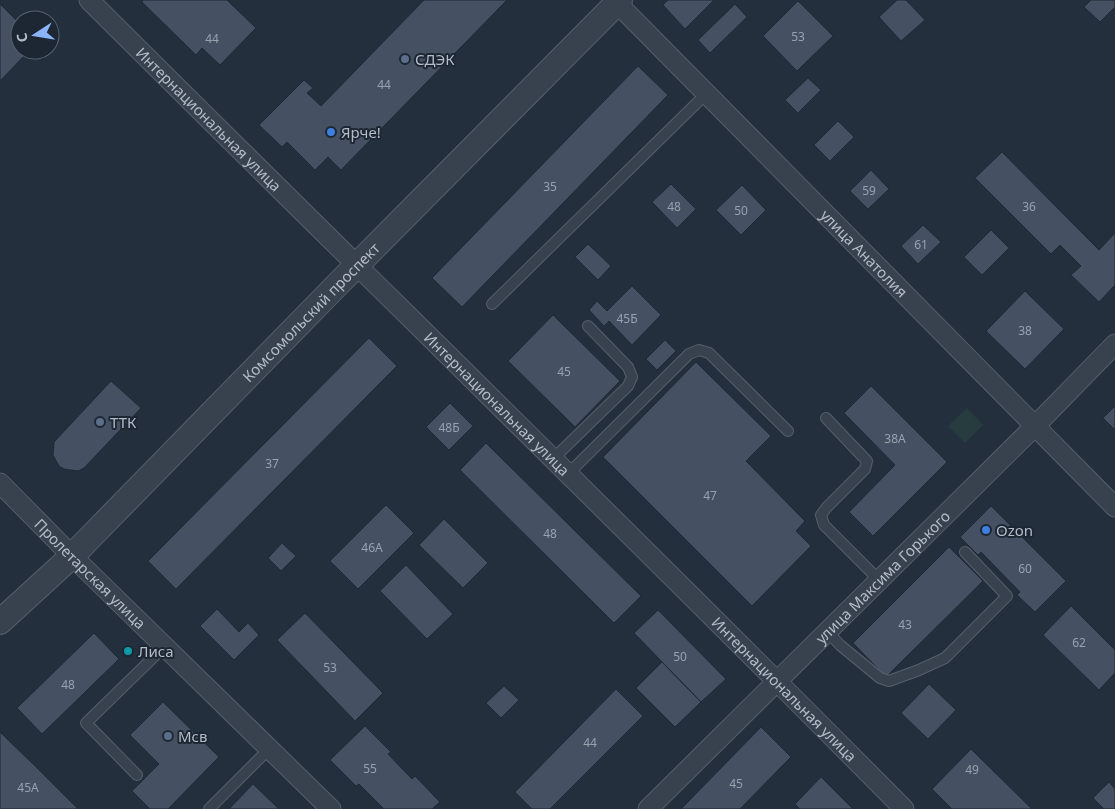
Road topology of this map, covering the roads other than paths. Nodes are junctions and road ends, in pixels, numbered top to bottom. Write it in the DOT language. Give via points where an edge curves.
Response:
graph roads {
  1 [pos="88,0"];
  2 [pos="617,1"];
  3 [pos="707,94"];
  4 [pos="357,266"];
  5 [pos="492,304"];
  6 [pos="588,326"];
  7 [pos="1115,344"];
  8 [pos="826,418"];
  9 [pos="1035,426"];
  10 [pos="788,431"];
  11 [pos="554,458"];
  12 [pos="569,473"];
  13 [pos="0,482"];
  14 [pos="1115,507"];
  15 [pos="965,552"];
  16 [pos="72,556"];
  17 [pos="878,580"];
  18 [pos="0,622"];
  19 [pos="827,631"];
  20 [pos="165,646"];
  21 [pos="777,680"];
  22 [pos="270,748"];
  23 [pos="137,775"];
  24 [pos="209,809"];
  25 [pos="331,809"];
  26 [pos="648,809"];
  27 [pos="904,809"];
  1 -- 4 [label="street, Интернациональная улица"];
  2 -- 3 [label="street, улица Анатолия"];
  2 -- 4 [label="street, Комсомольский проспект"];
  3 -- 5 [label="lane"];
  3 -- 9 [label="street, улица Анатолия"];
  4 -- 11 [label="street, Интернациональная улица"];
  4 -- 16 [label="street, Комсомольский проспект"];
  6 -- 11 [label="lane" via="628,367 632,377 628,386"];
  7 -- 9 [label="street, улица Максима Горького"];
  8 -- 17 [label="lane" via="867,461 865,469 827,507 821,515 822,520"];
  9 -- 14 [label="street, улица Анатолия"];
  9 -- 17 [label="street, улица Максима Горького"];
  10 -- 12 [label="lane" via="709,354 699,350 689,354"];
  11 -- 12 [label="street, Интернациональная улица"];
  12 -- 21 [label="street, Интернациональная улица"];
  13 -- 16 [label="street, Пролетарская улица"];
  15 -- 19 [label="lane" via="1007,596 945,658 889,681 880,678"];
  16 -- 18 [label="street, Комсомольский проспект"];
  16 -- 20 [label="street, Пролетарская улица"];
  17 -- 19 [label="street, улица Максима Горького"];
  19 -- 21 [label="street, улица Максима Горького"];
  20 -- 22 [label="street, Пролетарская улица"];
  20 -- 23 [label="lane" via="86,723"];
  21 -- 26 [label="street, улица Максима Горького"];
  21 -- 27 [label="street, Интернациональная улица"];
  22 -- 24 [label="lane"];
  22 -- 25 [label="street, Пролетарская улица"];
}
